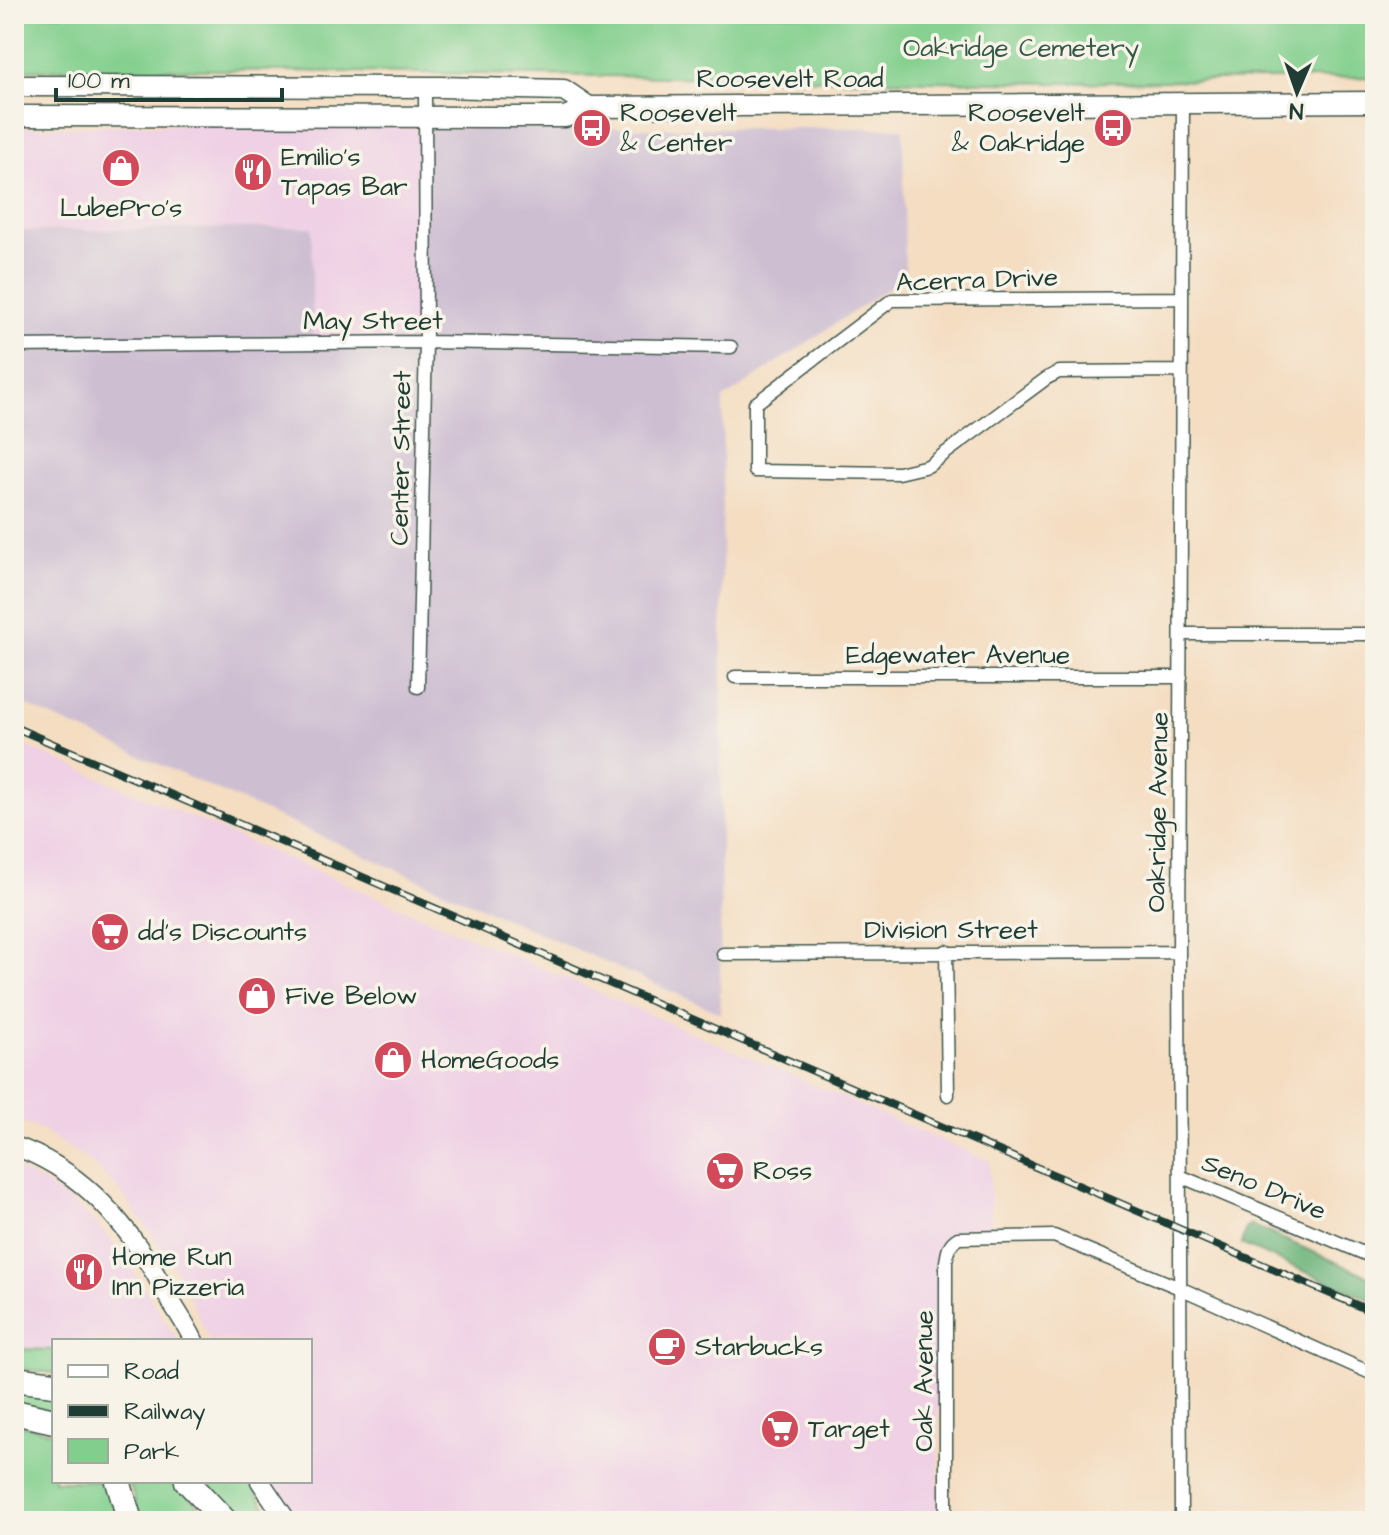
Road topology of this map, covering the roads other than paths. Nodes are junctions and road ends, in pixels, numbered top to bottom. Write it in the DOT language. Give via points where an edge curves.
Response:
graph roads {
  1 [pos="14,86"];
  2 [pos="425,87"];
  3 [pos="1375,102"];
  4 [pos="1183,103"];
  5 [pos="589,107"];
  6 [pos="14,116"];
  7 [pos="425,118"];
  8 [pos="1181,298"];
  9 [pos="426,342"];
  10 [pos="14,346"];
  11 [pos="731,347"];
  12 [pos="1180,371"];
  13 [pos="1182,634"];
  14 [pos="1375,634"];
  15 [pos="735,677"];
  16 [pos="1181,677"];
  17 [pos="418,687"];
  18 [pos="946,951"];
  19 [pos="1179,952"];
  20 [pos="723,954"];
  21 [pos="948,1095"];
  22 [pos="14,1146"];
  23 [pos="1180,1176"];
  24 [pos="1375,1258"];
  25 [pos="1182,1289"];
  26 [pos="193,1339"];
  27 [pos="1375,1375"];
  28 [pos="14,1379"];
  29 [pos="52,1384"];
  30 [pos="14,1412"];
  31 [pos="52,1421"];
  32 [pos="119,1483"];
  33 [pos="189,1483"];
  34 [pos="261,1483"];
  35 [pos="130,1521"];
  36 [pos="225,1521"];
  37 [pos="287,1521"];
  38 [pos="946,1521"];
  39 [pos="1181,1521"];
  1 -- 2 [label="main road, Roosevelt Road"];
  2 -- 5 [label="main road, Roosevelt Road" via="564,90"];
  2 -- 7 [label="street, Center Street"];
  3 -- 4 [label="main road, Roosevelt Road"];
  4 -- 5 [label="main road, Roosevelt Road"];
  4 -- 8 [label="street, Oakridge Avenue"];
  5 -- 7 [label="main road, Roosevelt Road" via="565,117"];
  6 -- 7 [label="main road, Roosevelt Road"];
  7 -- 9 [label="street, Center Street"];
  8 -- 12 [label="street, Oakridge Avenue"];
  8 -- 12 [label="street, Acerra Drive" via="892,300 755,404 755,471 898,473 928,466 1059,372"];
  9 -- 10 [label="street, May Street"];
  9 -- 11 [label="street, May Street"];
  9 -- 17 [label="street, Center Street"];
  12 -- 13 [label="street, Oakridge Avenue"];
  13 -- 14 [label="street"];
  13 -- 16 [label="street, Oakridge Avenue"];
  15 -- 16 [label="street, Edgewater Avenue"];
  16 -- 19 [label="street, Oakridge Avenue"];
  18 -- 19 [label="street, Division Street"];
  18 -- 20 [label="street, Division Street"];
  18 -- 21 [label="street"];
  19 -- 23 [label="street, Oakridge Avenue"];
  22 -- 26 [label="main road" via="78,1180 102,1202 142,1250"];
  23 -- 24 [label="street, Seno Drive"];
  23 -- 25 [label="street, Oakridge Avenue"];
  25 -- 27 [label="street"];
  25 -- 38 [label="street, Oak Avenue" via="1054,1236 970,1236 951,1242 946,1262"];
  25 -- 39 [label="street, Oakridge Avenue"];
  28 -- 29 [label="highway"];
  30 -- 31 [label="highway"];
  32 -- 35 [label="highway"];
  33 -- 36 [label="highway"];
  34 -- 37 [label="main road"];
}
